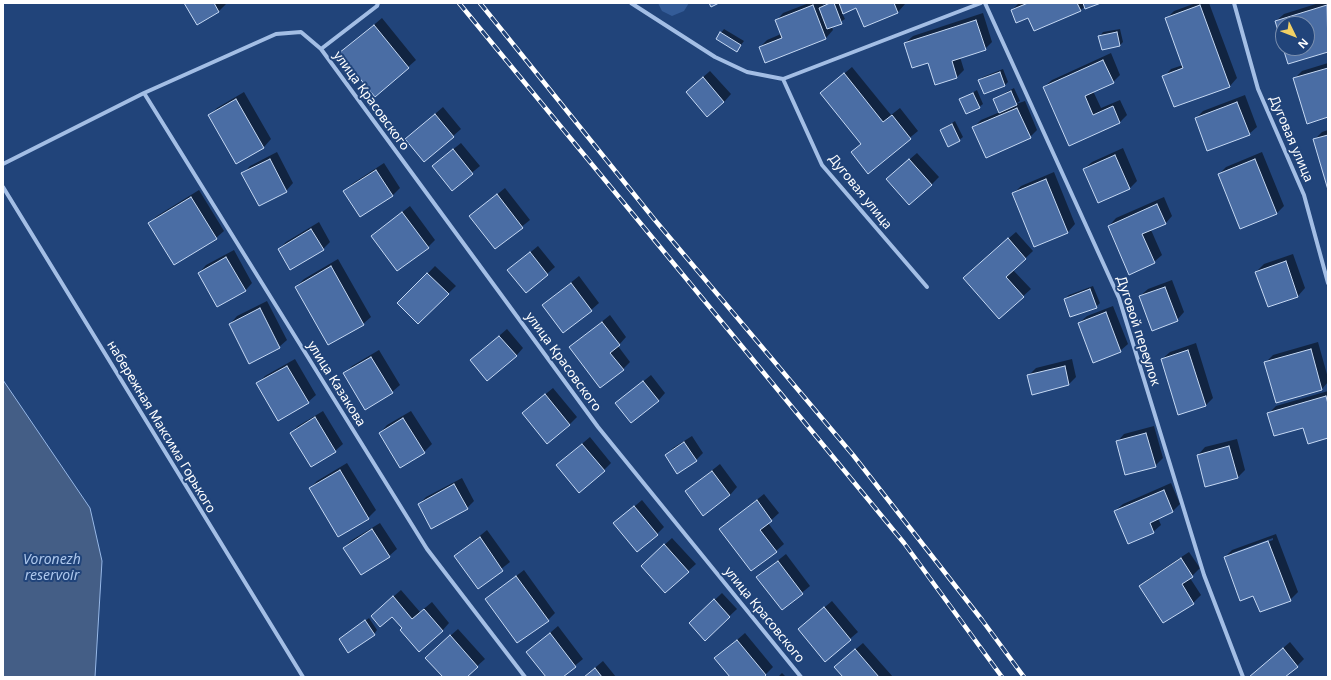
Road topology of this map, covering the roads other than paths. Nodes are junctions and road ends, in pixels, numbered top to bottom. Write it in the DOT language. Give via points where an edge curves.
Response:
graph roads {
  1 [pos="378,3"];
  2 [pos="631,3"];
  3 [pos="980,3"];
  4 [pos="985,3"];
  5 [pos="1234,3"];
  6 [pos="321,49"];
  7 [pos="783,79"];
  8 [pos="144,93"];
  9 [pos="3,164"];
  10 [pos="3,187"];
  11 [pos="1328,283"];
  12 [pos="927,287"];
  13 [pos="303,677"];
  14 [pos="524,677"];
  15 [pos="801,677"];
  16 [pos="1243,677"];
  1 -- 6 [label="street"];
  2 -- 7 [label="street" via="715,56 747,72"];
  3 -- 7 [label="street"];
  4 -- 16 [label="street, Дуговой переулок" via="1119,298 1204,574"];
  5 -- 11 [label="street, Дуговая улица" via="1258,89 1304,195"];
  6 -- 8 [label="street, улица Красовского" via="301,32 276,34"];
  6 -- 15 [label="street, улица Красовского" via="598,427"];
  7 -- 12 [label="street, Дуговая улица" via="822,165"];
  8 -- 9 [label="street, улица Красовского"];
  8 -- 14 [label="street, улица Казакова" via="427,550"];
  10 -- 13 [label="street, набережная Максима Горького"];
}
